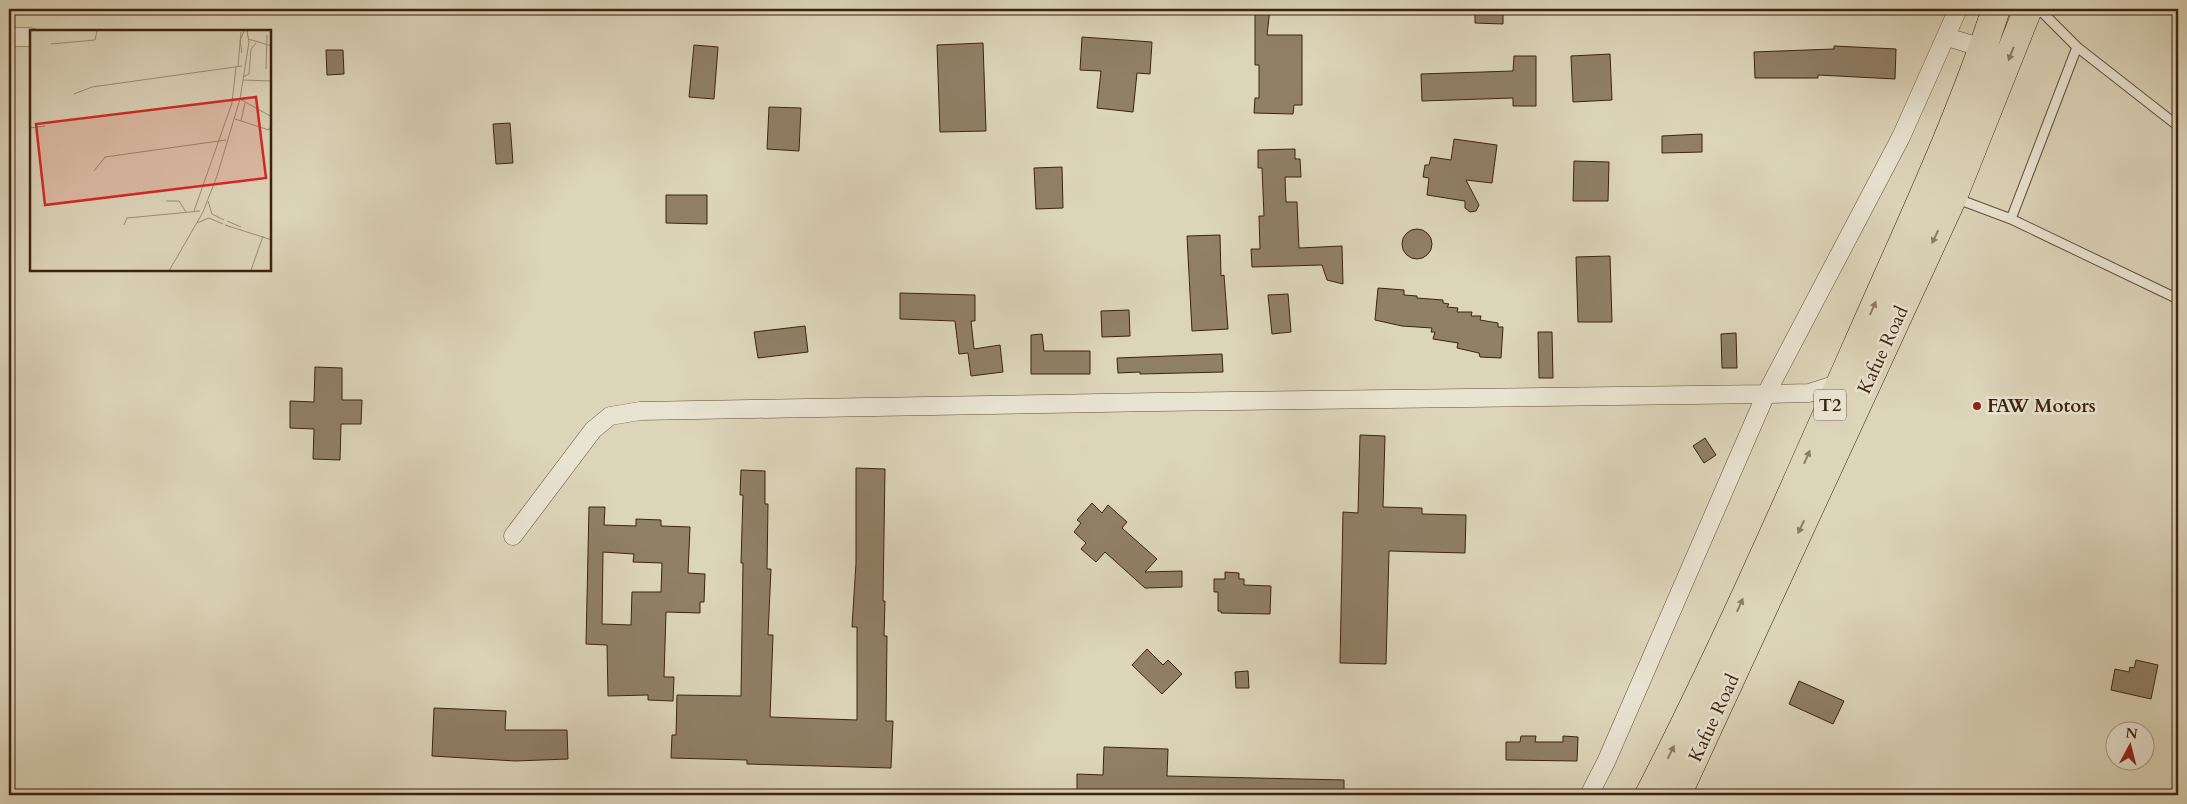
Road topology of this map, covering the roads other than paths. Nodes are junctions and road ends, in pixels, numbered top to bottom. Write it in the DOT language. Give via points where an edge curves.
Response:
graph roads {
  1 [pos="1958,9"];
  2 [pos="1996,9"];
  3 [pos="2028,9"];
  4 [pos="2039,9"];
  5 [pos="9,37"];
  6 [pos="30,37"];
  7 [pos="1947,37"];
  8 [pos="2077,47"];
  9 [pos="1983,48"];
  10 [pos="2178,126"];
  11 [pos="1953,197"];
  12 [pos="2011,219"];
  13 [pos="2178,299"];
  14 [pos="1840,383"];
  15 [pos="1766,394"];
  16 [pos="513,536"];
  17 [pos="1589,795"];
  18 [pos="1649,795"];
  19 [pos="1677,795"];
  1 -- 7 [label="street"];
  2 -- 9 [label="main road, Kafue Road / T2"];
  3 -- 11 [label="main road, Kafue Road / T2, one-way"];
  4 -- 8 [label="lane"];
  5 -- 6 [label="street"];
  7 -- 9 [label="street"];
  7 -- 15 [label="street" via="1901,138"];
  8 -- 10 [label="lane"];
  8 -- 12 [label="lane"];
  14 -- 9 [label="main road, Kafue Road / T2, one-way"];
  11 -- 12 [label="lane"];
  11 -- 19 [label="main road, Kafue Road / T2, one-way"];
  12 -- 13 [label="lane"];
  14 -- 15 [label="street" via="1809,392"];
  18 -- 14 [label="main road, Kafue Road / T2, one-way" via="1689,718"];
  15 -- 16 [label="street" via="640,411 610,416 593,430"];
  15 -- 17 [label="street"];
}
